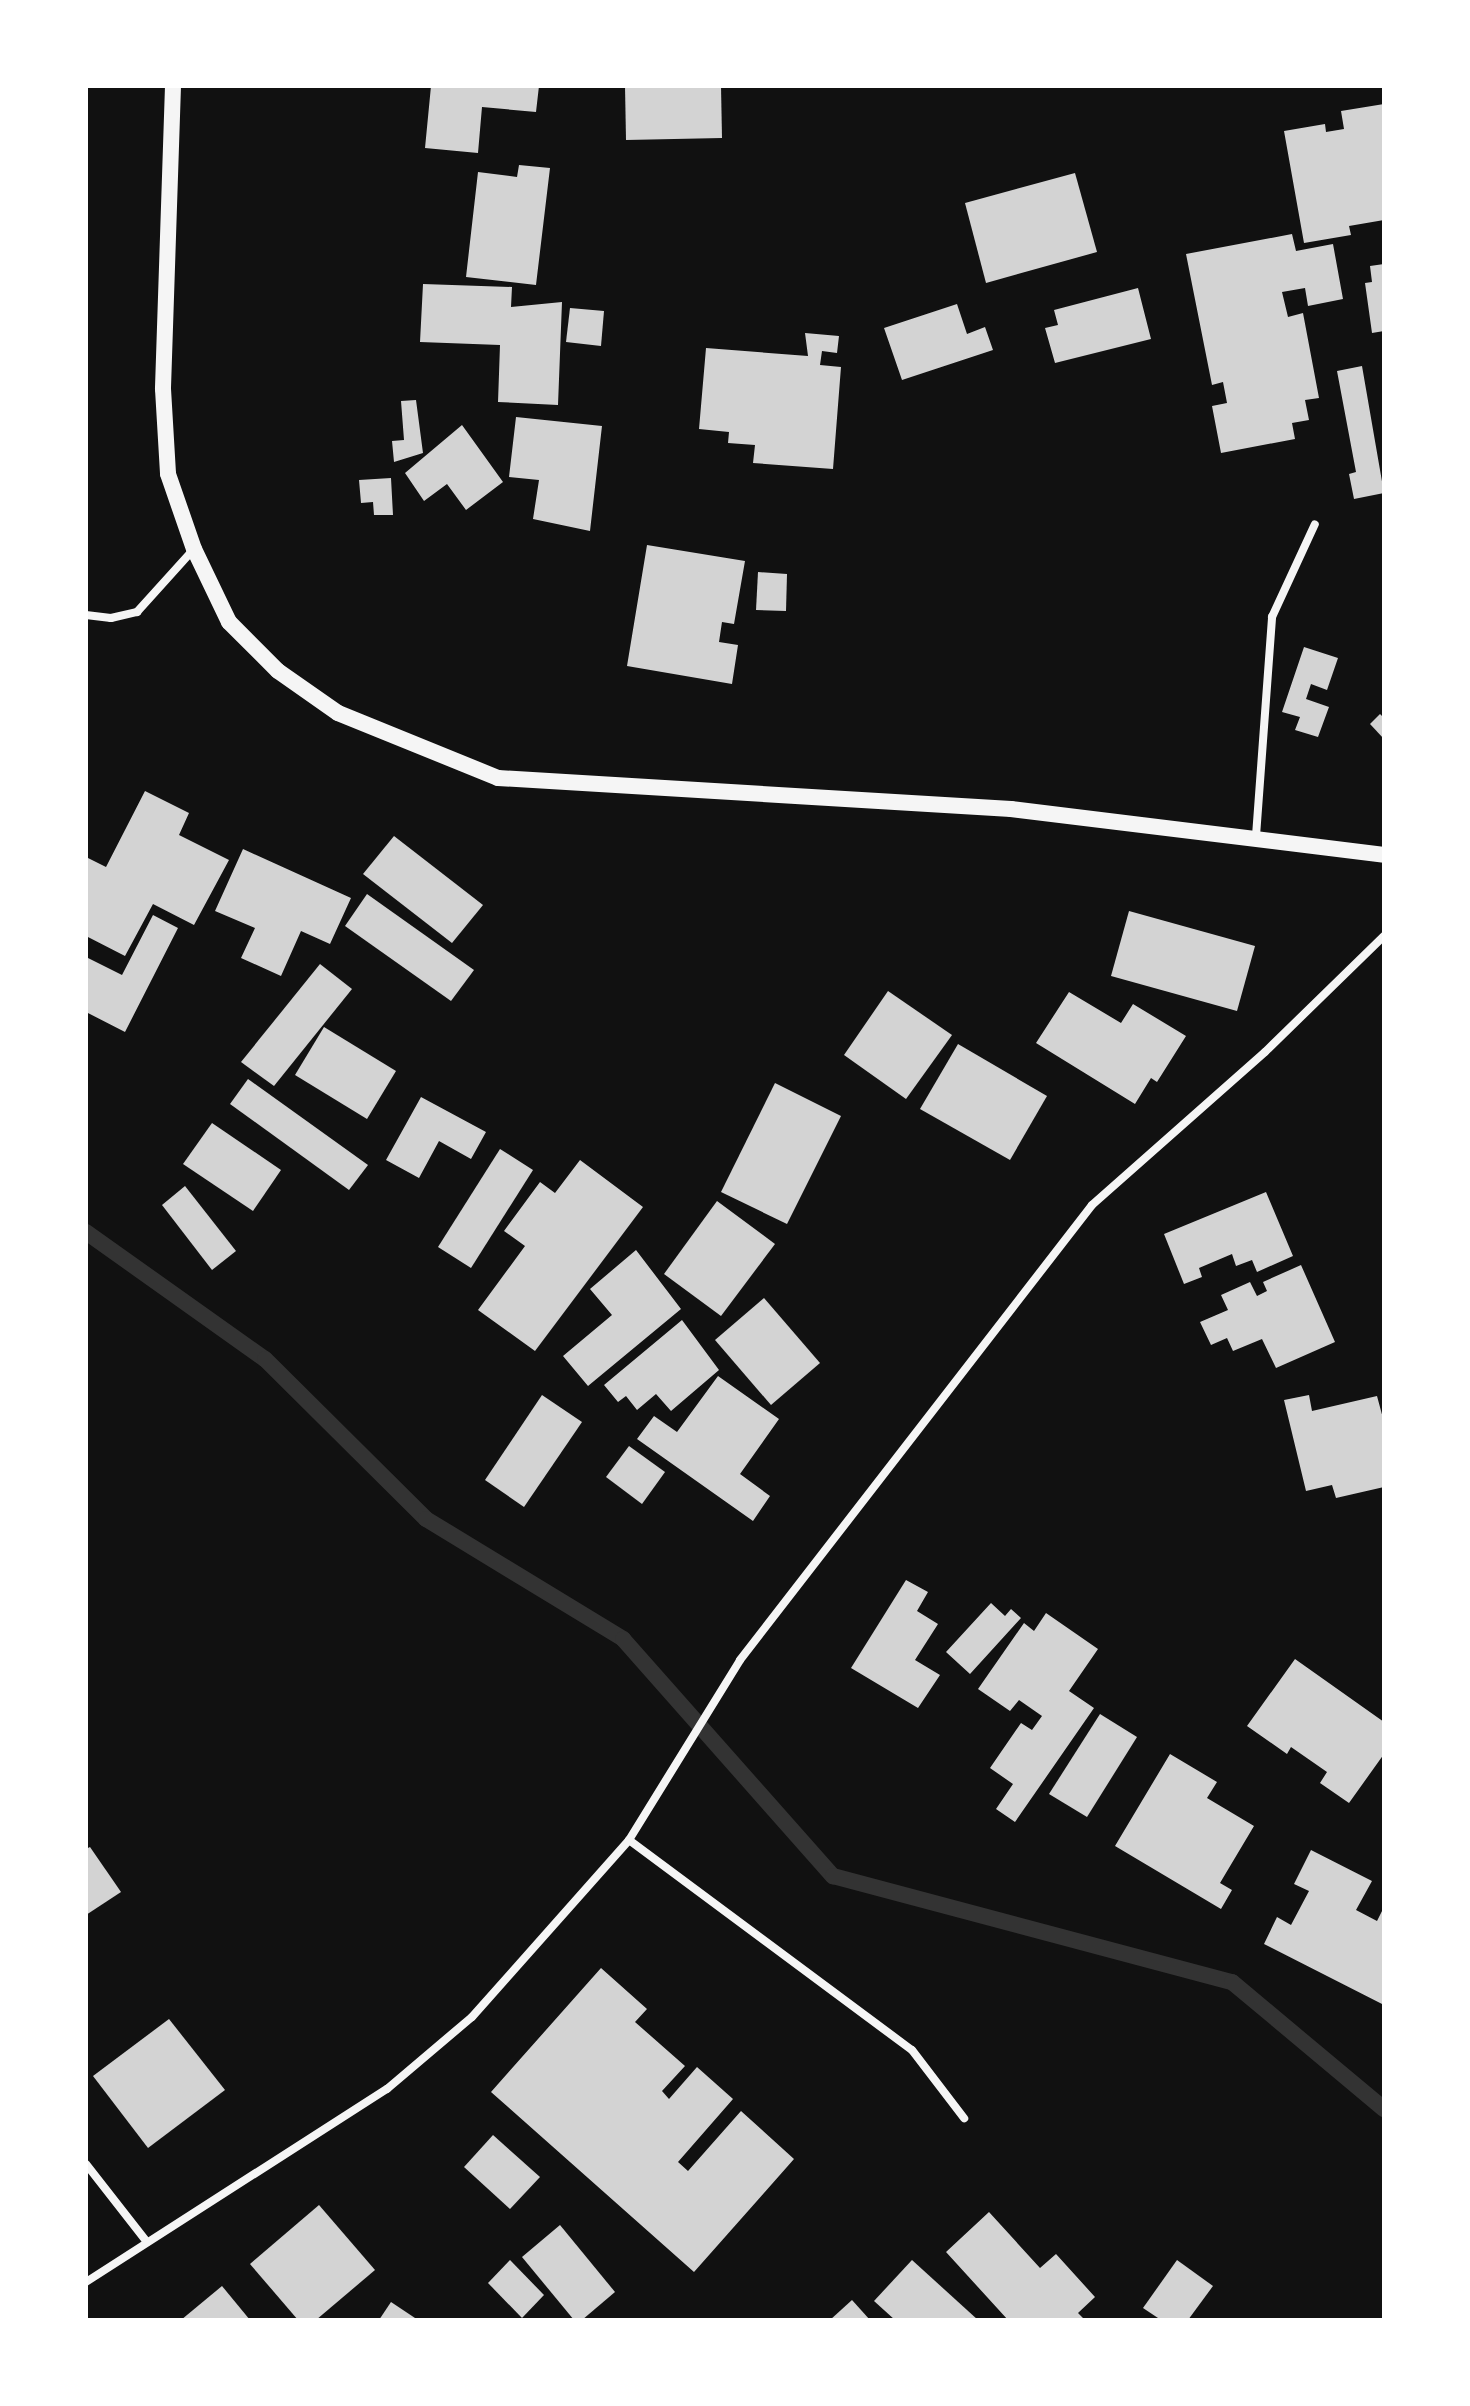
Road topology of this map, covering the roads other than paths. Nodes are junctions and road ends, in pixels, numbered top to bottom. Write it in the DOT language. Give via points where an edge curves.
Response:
graph roads {
  1 [pos="173,86"];
  2 [pos="1315,524"];
  3 [pos="194,549"];
  4 [pos="86,615"];
  5 [pos="1256,836"];
  6 [pos="1384,855"];
  7 [pos="1384,936"];
  8 [pos="629,1840"];
  9 [pos="964,2118"];
  10 [pos="86,2164"];
  11 [pos="147,2242"];
  12 [pos="86,2282"];
  1 -- 3 [label="main road" via="163,389 168,474"];
  2 -- 5 [label="street" via="1272,617"];
  3 -- 4 [label="street" via="137,612 111,618"];
  3 -- 5 [label="main road" via="229,622 278,671 338,713 498,778 1011,809"];
  5 -- 6 [label="main road"];
  7 -- 8 [label="street" via="1265,1052 1092,1205 740,1660"];
  8 -- 9 [label="street" via="912,2050"];
  8 -- 11 [label="street" via="472,2017 387,2089"];
  10 -- 11 [label="street"];
  11 -- 12 [label="street"];
}
